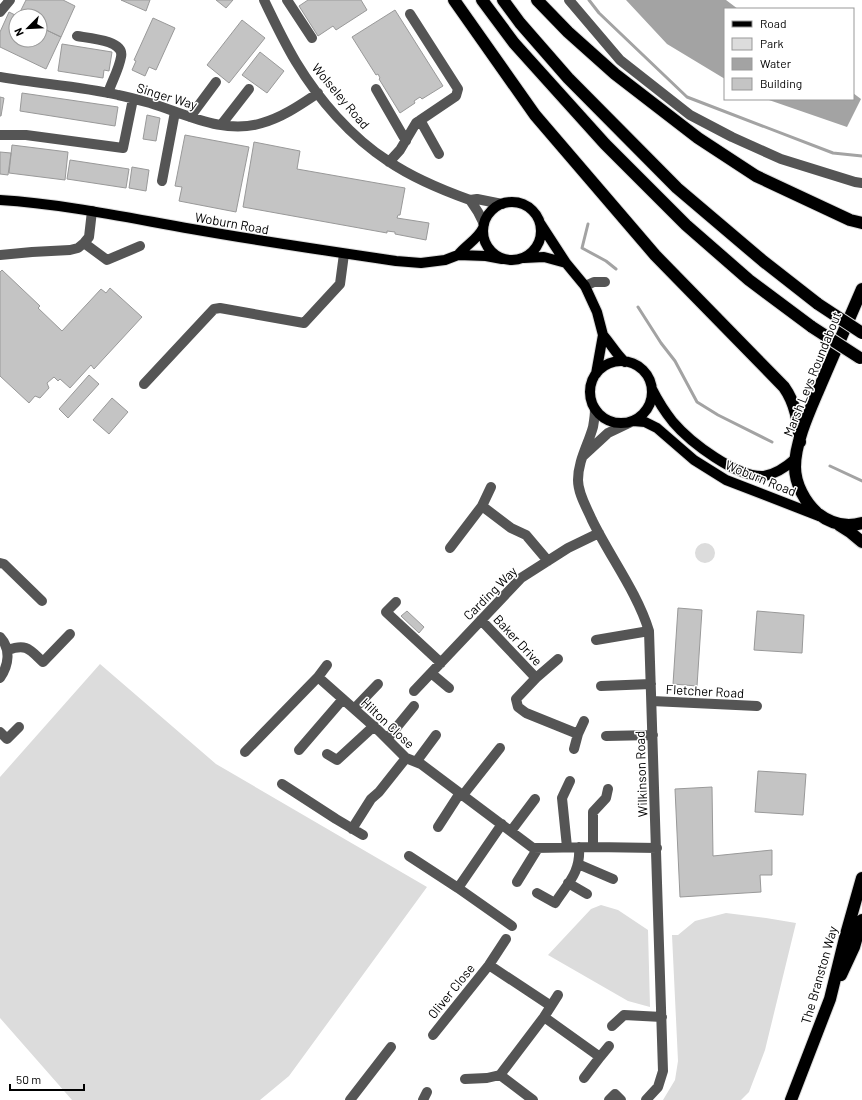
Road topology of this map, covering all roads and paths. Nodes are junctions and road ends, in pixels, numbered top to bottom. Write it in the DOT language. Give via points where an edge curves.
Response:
graph roads {
  1 [pos="10,0"];
  2 [pos="264,0"];
  3 [pos="288,0"];
  4 [pos="454,0"];
  5 [pos="482,0"];
  6 [pos="503,0"];
  7 [pos="537,0"];
  8 [pos="569,0"];
  9 [pos="0,12"];
  10 [pos="410,14"];
  11 [pos="77,36"];
  12 [pos="312,38"];
  13 [pos="0,77"];
  14 [pos="216,82"];
  15 [pos="249,89"];
  16 [pos="376,89"];
  17 [pos="108,93"];
  18 [pos="318,93"];
  19 [pos="133,99"];
  20 [pos="175,112"];
  21 [pos="190,117"];
  22 [pos="420,120"];
  23 [pos="221,126"];
  24 [pos="0,135"];
  25 [pos="406,141"];
  26 [pos="439,154"];
  27 [pos="389,162"];
  28 [pos="162,181"];
  29 [pos="862,183"];
  30 [pos="0,200"];
  31 [pos="470,200"];
  32 [pos="502,204"];
  33 [pos="92,211"];
  34 [pos="539,221"];
  35 [pos="862,223"];
  36 [pos="483,226"];
  37 [pos="84,244"];
  38 [pos="140,246"];
  39 [pos="344,254"];
  40 [pos="0,255"];
  41 [pos="458,255"];
  42 [pos="524,258"];
  43 [pos="502,259"];
  44 [pos="566,263"];
  45 [pos="605,282"];
  46 [pos="585,286"];
  47 [pos="862,289"];
  48 [pos="862,333"];
  49 [pos="603,336"];
  50 [pos="861,359"];
  51 [pos="625,362"];
  52 [pos="596,374"];
  53 [pos="144,384"];
  54 [pos="652,389"];
  55 [pos="595,409"];
  56 [pos="631,422"];
  57 [pos="800,442"];
  58 [pos="582,458"];
  59 [pos="796,459"];
  60 [pos="491,486"];
  61 [pos="482,506"];
  62 [pos="826,519"];
  63 [pos="862,522"];
  64 [pos="599,533"];
  65 [pos="862,542"];
  66 [pos="450,548"];
  67 [pos="548,561"];
  68 [pos="0,563"];
  69 [pos="42,602"];
  70 [pos="396,602"];
  71 [pos="481,620"];
  72 [pos="649,631"];
  73 [pos="70,634"];
  74 [pos="0,637"];
  75 [pos="596,640"];
  76 [pos="8,650"];
  77 [pos="558,659"];
  78 [pos="441,663"];
  79 [pos="327,666"];
  80 [pos="431,673"];
  81 [pos="318,677"];
  82 [pos="0,678"];
  83 [pos="536,678"];
  84 [pos="378,684"];
  85 [pos="651,684"];
  86 [pos="600,686"];
  87 [pos="449,688"];
  88 [pos="414,691"];
  89 [pos="343,699"];
  90 [pos="652,701"];
  91 [pos="414,706"];
  92 [pos="757,706"];
  93 [pos="354,709"];
  94 [pos="584,721"];
  95 [pos="374,726"];
  96 [pos="19,728"];
  97 [pos="0,732"];
  98 [pos="578,734"];
  99 [pos="436,735"];
  100 [pos="652,735"];
  101 [pos="606,736"];
  102 [pos="387,739"];
  103 [pos="500,748"];
  104 [pos="574,749"];
  105 [pos="299,750"];
  106 [pos="245,752"];
  107 [pos="327,754"];
  108 [pos="406,758"];
  109 [pos="416,762"];
  110 [pos="570,781"];
  111 [pos="282,784"];
  112 [pos="608,789"];
  113 [pos="462,794"];
  114 [pos="535,799"];
  115 [pos="502,824"];
  116 [pos="438,827"];
  117 [pos="352,829"];
  118 [pos="511,831"];
  119 [pos="363,835"];
  120 [pos="567,847"];
  121 [pos="579,847"];
  122 [pos="593,847"];
  123 [pos="538,848"];
  124 [pos="657,848"];
  125 [pos="409,856"];
  126 [pos="578,864"];
  127 [pos="613,878"];
  128 [pos="862,878"];
  129 [pos="517,882"];
  130 [pos="568,883"];
  131 [pos="458,888"];
  132 [pos="537,893"];
  133 [pos="587,894"];
  134 [pos="862,920"];
  135 [pos="512,926"];
  136 [pos="506,939"];
  137 [pos="489,965"];
  138 [pos="558,995"];
  139 [pos="830,1000"];
  140 [pos="551,1006"];
  141 [pos="544,1017"];
  142 [pos="662,1017"];
  143 [pos="612,1026"];
  144 [pos="433,1034"];
  145 [pos="609,1046"];
  146 [pos="391,1047"];
  147 [pos="600,1057"];
  148 [pos="500,1075"];
  149 [pos="584,1078"];
  150 [pos="465,1079"];
  151 [pos="350,1100"];
  152 [pos="533,1100"];
  153 [pos="609,1100"];
  154 [pos="621,1100"];
  155 [pos="646,1100"];
  156 [pos="791,1100"];
  1 -- 9 [label="street"];
  2 -- 18 [label="street, Wolseley Road" via="296,63"];
  3 -- 12 [label="street"];
  4 -- 57 [label="highway" via="535,115 654,255 784,387 795,410"];
  5 -- 50 [label="highway, bridge" via="514,43 605,144 686,225 749,280 812,327"];
  6 -- 48 [label="highway, bridge" via="568,78 677,188 763,261 818,304"];
  7 -- 35 [label="highway" via="615,74 698,138 756,176 850,220"];
  8 -- 29 [label="street" via="620,60 690,115 781,159"];
  10 -- 22 [label="street" via="458,89 456,96"];
  11 -- 17 [label="street" via="114,43 120,48 122,56"];
  13 -- 17 [label="street, Singer Way"];
  14 -- 21 [label="street"];
  15 -- 23 [label="street"];
  16 -- 25 [label="street"];
  17 -- 19 [label="street, Singer Way"];
  18 -- 23 [label="street, Singer Way" via="289,112 260,124"];
  18 -- 27 [label="street, Wolseley Road" via="361,140"];
  19 -- 20 [label="street, Singer Way"];
  19 -- 24 [label="street" via="123,148 26,135"];
  20 -- 21 [label="street, Singer Way"];
  20 -- 28 [label="street"];
  21 -- 23 [label="street, Singer Way"];
  22 -- 25 [label="street"];
  22 -- 26 [label="street"];
  25 -- 27 [label="street"];
  27 -- 31 [label="street, Wolseley Road" via="424,181"];
  30 -- 33 [label="main road, Woburn Road"];
  31 -- 32 [label="street, Wolseley Road"];
  31 -- 36 [label="street"];
  32 -- 34 [label="main road" via="520,203 535,213"];
  32 -- 36 [label="main road" via="490,212"];
  33 -- 37 [label="street" via="89,237"];
  33 -- 39 [label="main road, Woburn Road"];
  34 -- 42 [label="main road" via="541,230 537,246"];
  34 -- 44 [label="main road"];
  36 -- 41 [label="main road, Woburn Road" via="475,239"];
  36 -- 43 [label="main road" via="487,247"];
  37 -- 38 [label="street" via="107,260"];
  37 -- 40 [label="street" via="70,250"];
  39 -- 41 [label="main road, Woburn Road" via="421,263 445,260"];
  39 -- 53 [label="street" via="340,284 304,324 220,308 214,310"];
  41 -- 43 [label="main road, Woburn Road"];
  42 -- 43 [label="main road"];
  42 -- 44 [label="main road" via="544,257"];
  44 -- 46 [label="main road"];
  45 -- 46 [label="street" via="594,282"];
  46 -- 49 [label="main road" via="597,312"];
  47 -- 57 [label="highway, Marsh Leys Roundabout" via="808,415"];
  49 -- 51 [label="main road"];
  49 -- 52 [label="main road"];
  51 -- 52 [label="main road" via="609,364"];
  51 -- 54 [label="main road" via="643,371"];
  52 -- 55 [label="main road" via="590,391"];
  54 -- 56 [label="main road" via="648,408"];
  54 -- 59 [label="main road, Woburn Road" via="673,422 691,440 738,470 764,476 778,471"];
  55 -- 56 [label="main road" via="610,421"];
  55 -- 58 [label="street, Wilkinson Road" via="593,429"];
  56 -- 58 [label="street" via="608,433"];
  56 -- 62 [label="main road, Woburn Road" via="645,422 657,428 694,460 726,480"];
  57 -- 59 [label="highway, Marsh Leys Roundabout"];
  58 -- 64 [label="street, Wilkinson Road" via="578,481 582,500"];
  59 -- 62 [label="highway, Marsh Leys Roundabout" via="796,476 803,494 814,510"];
  60 -- 61 [label="street"];
  61 -- 66 [label="street"];
  61 -- 67 [label="street" via="511,528 526,535"];
  62 -- 63 [label="highway" via="844,525"];
  62 -- 65 [label="highway"];
  64 -- 67 [label="street, Carding Way"];
  64 -- 72 [label="street, Wilkinson Road" via="632,593"];
  67 -- 71 [label="street, Carding Way" via="521,578"];
  68 -- 69 [label="street"];
  70 -- 78 [label="street" via="386,612"];
  71 -- 78 [label="street, Carding Way"];
  71 -- 83 [label="street, Baker Drive"];
  72 -- 75 [label="street"];
  72 -- 85 [label="street, Wilkinson Road"];
  73 -- 76 [label="street" via="43,662 24,646"];
  74 -- 76 [label="street"];
  76 -- 82 [label="street" via="6,670"];
  77 -- 83 [label="street, Baker Drive"];
  78 -- 80 [label="street, Carding Way"];
  79 -- 81 [label="street"];
  80 -- 87 [label="street"];
  80 -- 88 [label="street, Carding Way"];
  81 -- 89 [label="street, Hilton Close"];
  81 -- 106 [label="street"];
  83 -- 98 [label="street, Baker Drive" via="516,699 518,707 526,713"];
  84 -- 93 [label="street"];
  85 -- 86 [label="street"];
  85 -- 90 [label="street, Wilkinson Road"];
  89 -- 93 [label="street, Hilton Close"];
  89 -- 105 [label="street"];
  90 -- 92 [label="street, Fletcher Road"];
  90 -- 100 [label="street, Wilkinson Road"];
  91 -- 102 [label="street"];
  93 -- 95 [label="street, Hilton Close"];
  94 -- 98 [label="street"];
  95 -- 102 [label="street, Hilton Close"];
  95 -- 107 [label="street" via="337,760"];
  96 -- 97 [label="street" via="7,739"];
  98 -- 104 [label="street"];
  99 -- 109 [label="street"];
  100 -- 101 [label="street"];
  100 -- 124 [label="street, Wilkinson Road"];
  102 -- 108 [label="street, Hilton Close"];
  103 -- 113 [label="street"];
  108 -- 109 [label="street, Hilton Close"];
  108 -- 117 [label="street" via="371,799"];
  109 -- 113 [label="street, Hilton Close"];
  110 -- 120 [label="street" via="562,798"];
  111 -- 117 [label="street"];
  112 -- 122 [label="street" via="606,798 593,812"];
  113 -- 115 [label="street, Hilton Close"];
  113 -- 116 [label="street"];
  114 -- 118 [label="street"];
  115 -- 118 [label="street, Hilton Close"];
  115 -- 131 [label="street"];
  117 -- 119 [label="street"];
  118 -- 123 [label="street, Hilton Close" via="533,848"];
  120 -- 121 [label="street"];
  120 -- 123 [label="street"];
  121 -- 122 [label="street"];
  121 -- 126 [label="street"];
  122 -- 124 [label="street"];
  123 -- 129 [label="street"];
  124 -- 142 [label="street, Wilkinson Road"];
  125 -- 131 [label="street"];
  126 -- 127 [label="street"];
  126 -- 130 [label="street" via="577,871"];
  128 -- 139 [label="highway, The Branston Way"];
  130 -- 132 [label="street" via="555,903"];
  130 -- 133 [label="street"];
  131 -- 135 [label="street"];
  134 -- 139 [label="highway" via="854,947"];
  136 -- 137 [label="street, Oliver Close"];
  137 -- 140 [label="street, Oliver Close"];
  137 -- 144 [label="street, Oliver Close"];
  138 -- 140 [label="street"];
  139 -- 156 [label="highway, The Branston Way"];
  140 -- 141 [label="street"];
  141 -- 147 [label="street"];
  141 -- 148 [label="street"];
  142 -- 143 [label="street" via="624,1015"];
  142 -- 155 [label="street, Wilkinson Road" via="664,1071 658,1087"];
  145 -- 147 [label="street"];
  146 -- 151 [label="street"];
  147 -- 149 [label="street"];
  148 -- 150 [label="street"];
  148 -- 152 [label="street"];
  153 -- 154 [label="street" via="615,1094"];
}
